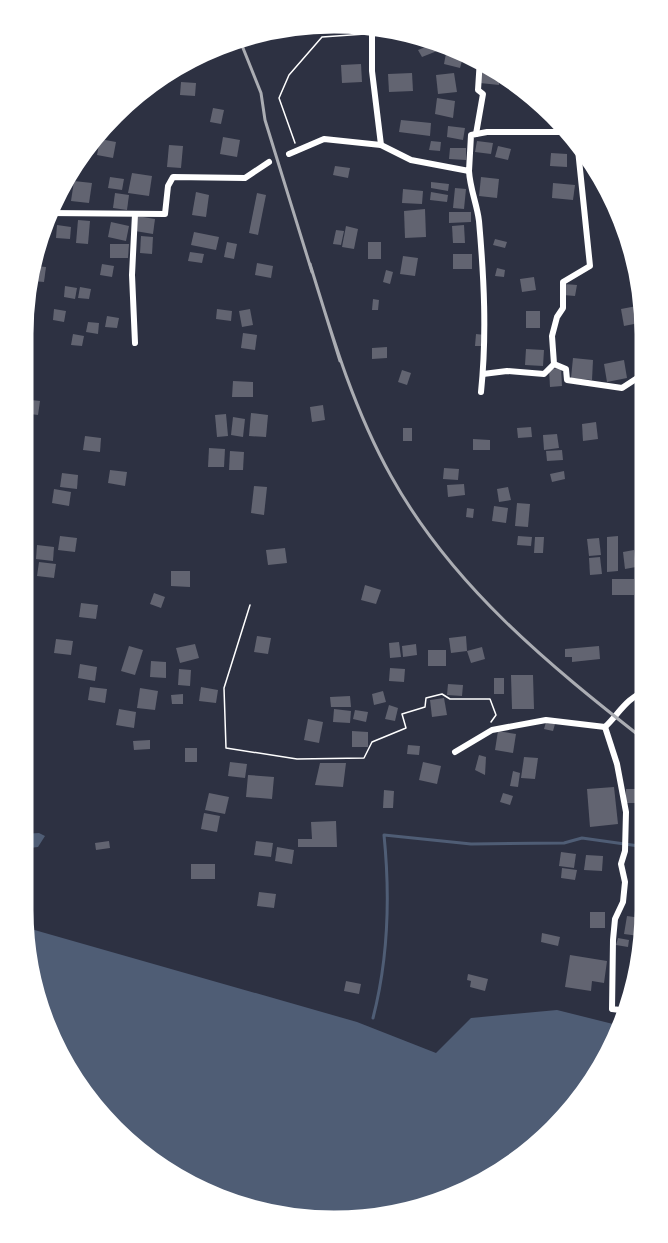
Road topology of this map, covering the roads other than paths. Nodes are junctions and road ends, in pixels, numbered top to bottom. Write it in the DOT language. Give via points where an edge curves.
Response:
graph roads {
  1 [pos="372,34"];
  2 [pos="479,69"];
  3 [pos="559,132"];
  4 [pos="476,134"];
  5 [pos="381,145"];
  6 [pos="289,153"];
  7 [pos="579,156"];
  8 [pos="269,162"];
  9 [pos="469,171"];
  10 [pos="57,213"];
  11 [pos="135,214"];
  12 [pos="135,344"];
  13 [pos="554,364"];
  14 [pos="483,374"];
  15 [pos="636,379"];
  16 [pos="481,392"];
  17 [pos="636,694"];
  18 [pos="605,727"];
  19 [pos="455,752"];
  20 [pos="619,1010"];
  1 -- 5 [label="street"];
  2 -- 4 [label="street" via="478,90 483,94"];
  3 -- 4 [label="street"];
  4 -- 9 [label="street" via="471,135"];
  5 -- 6 [label="street" via="324,139"];
  5 -- 9 [label="street" via="411,160"];
  7 -- 13 [label="street" via="590,266 563,282 563,308 552,336"];
  8 -- 11 [label="street" via="245,178 173,177 165,214"];
  9 -- 14 [label="street" via="470,191 479,219 485,289"];
  10 -- 11 [label="street"];
  11 -- 12 [label="street"];
  13 -- 14 [label="street" via="544,374"];
  13 -- 15 [label="street" via="566,369 567,380 622,388"];
  14 -- 16 [label="street"];
  17 -- 18 [label="street"];
  18 -- 19 [label="street" via="546,720 492,730"];
  18 -- 20 [label="street" via="626,812 621,864 625,882 623,902 615,919 613,940 612,1009"];
}
